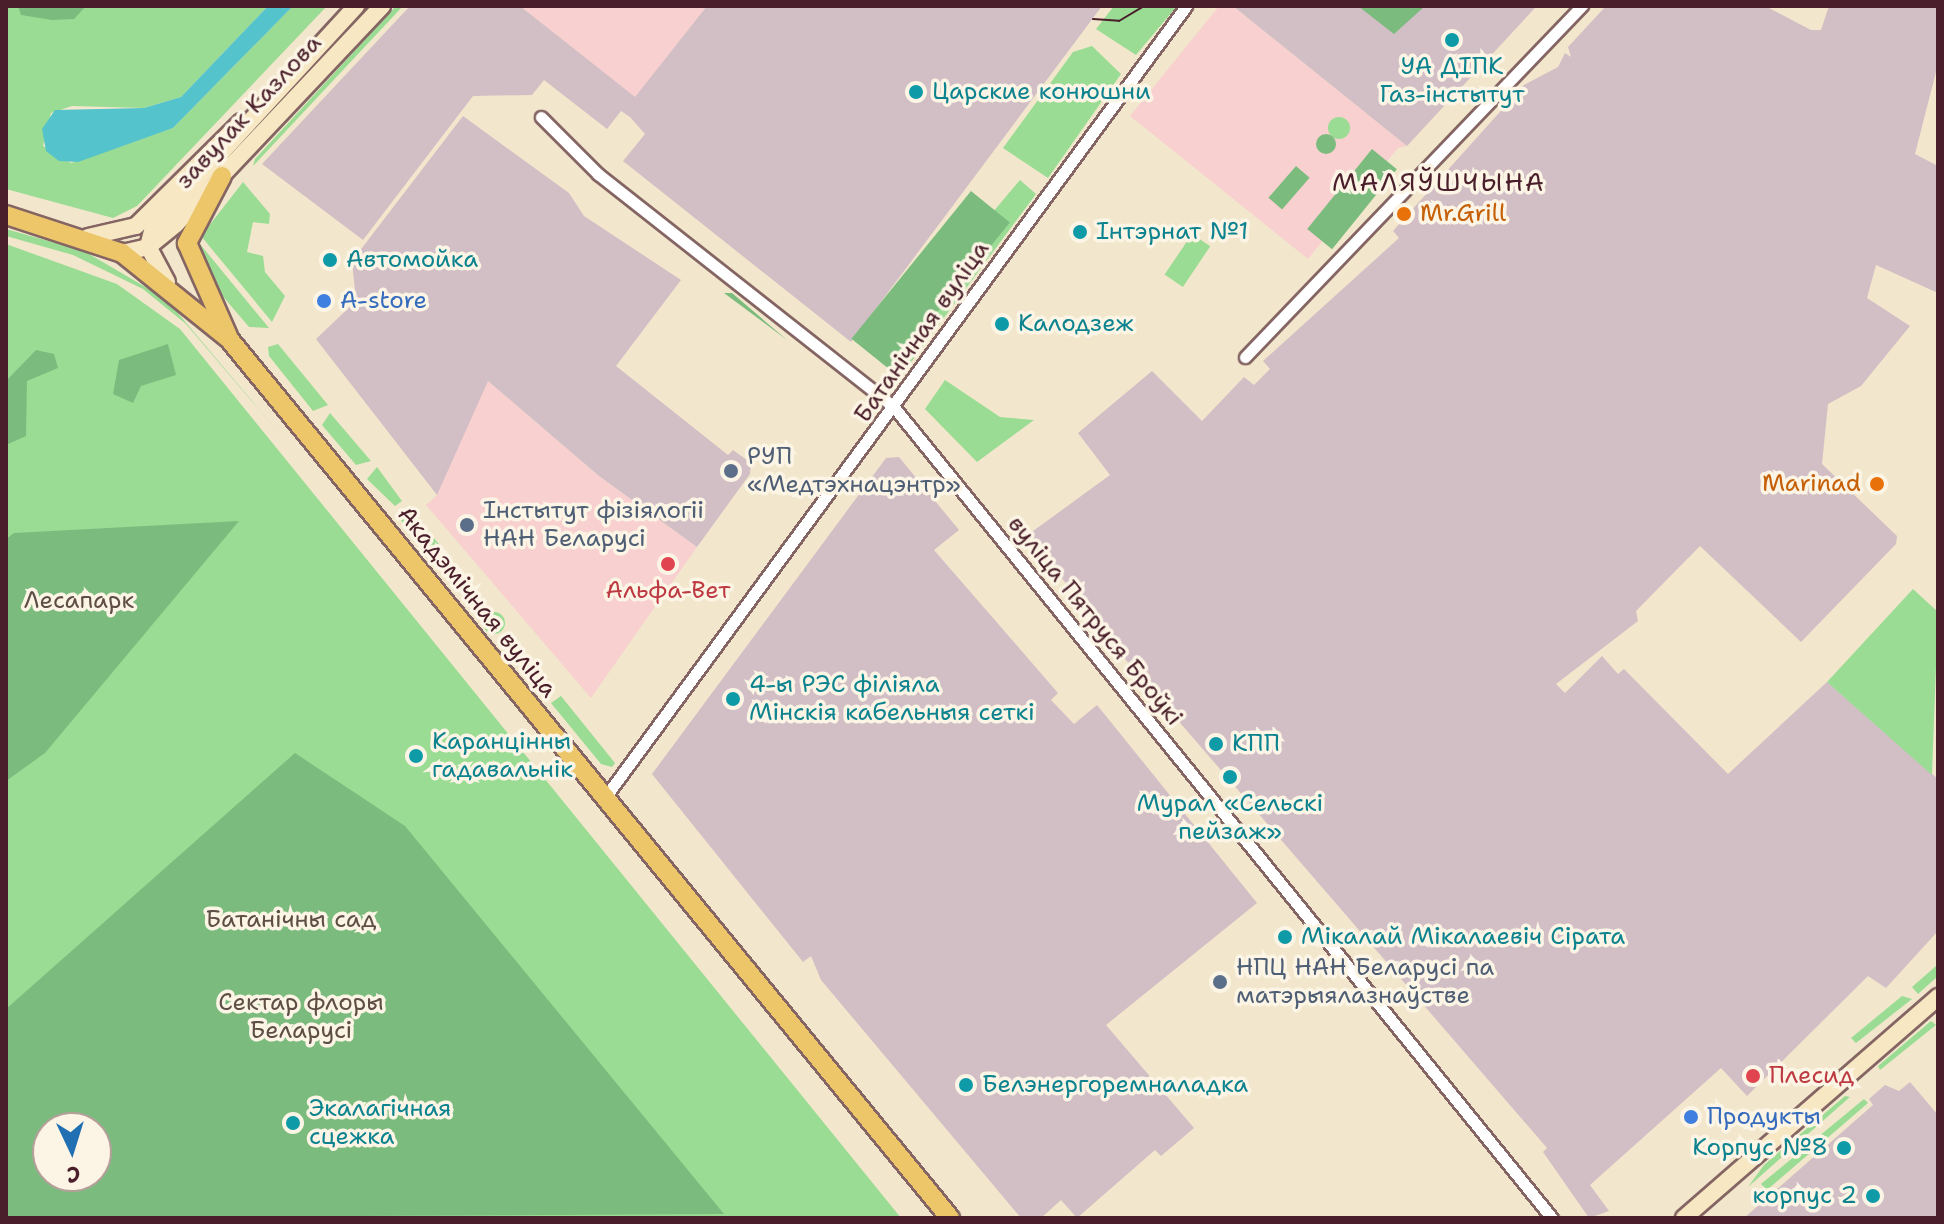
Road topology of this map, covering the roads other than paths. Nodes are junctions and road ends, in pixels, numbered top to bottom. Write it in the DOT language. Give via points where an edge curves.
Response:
graph roads {
  1 [pos="356,6"];
  2 [pos="382,6"];
  3 [pos="1186,6"];
  4 [pos="1582,6"];
  5 [pos="267,101"];
  6 [pos="541,117"];
  7 [pos="222,176"];
  8 [pos="6,215"];
  9 [pos="88,237"];
  10 [pos="148,247"];
  11 [pos="122,253"];
  12 [pos="167,282"];
  13 [pos="229,339"];
  14 [pos="1245,357"];
  15 [pos="893,406"];
  16 [pos="606,796"];
  17 [pos="1938,997"];
  18 [pos="950,1218"];
  19 [pos="1552,1218"];
  20 [pos="1684,1218"];
  1 -- 5 [label="main road, завулак Казлова"];
  2 -- 7 [label="main road, завулак Казлова"];
  3 -- 15 [label="street, Батанічная вуліца"];
  4 -- 14 [label="street"];
  5 -- 9 [label="main road, завулак Казлова" via="136,226"];
  5 -- 10 [label="main road, завулак Казлова" via="153,227"];
  6 -- 15 [label="street, вуліца Пятруся Броўкі" via="598,174"];
  7 -- 10 [label="main road, завулак Казлова"];
  7 -- 13 [label="main road" via="187,243"];
  8 -- 9 [label="main road, Акадэмічная вуліца"];
  9 -- 11 [label="main road, Акадэмічная вуліца"];
  10 -- 11 [label="main road"];
  10 -- 12 [label="main road"];
  11 -- 12 [label="main road, Акадэмічная вуліца"];
  12 -- 13 [label="main road, Акадэмічная вуліца"];
  13 -- 16 [label="main road, Акадэмічная вуліца"];
  15 -- 16 [label="street, Батанічная вуліца"];
  15 -- 19 [label="street, вуліца Пятруся Броўкі"];
  16 -- 18 [label="main road, Акадэмічная вуліца"];
  17 -- 20 [label="main road"];
}
